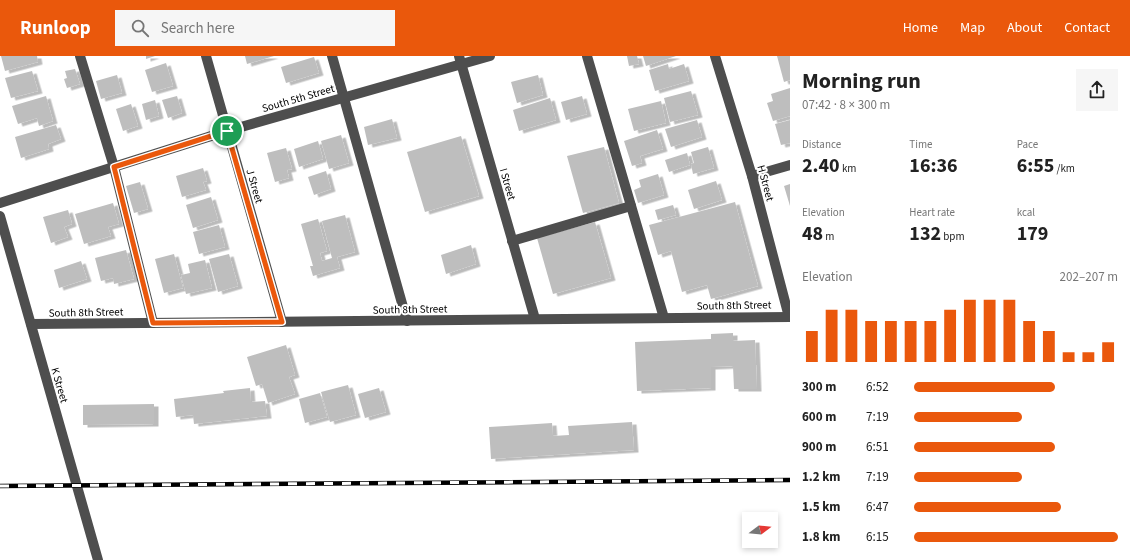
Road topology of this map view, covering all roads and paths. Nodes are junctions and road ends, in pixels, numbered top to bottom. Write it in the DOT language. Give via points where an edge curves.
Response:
graph roads {
  1 [pos="80,56"];
  2 [pos="206,56"];
  3 [pos="332,56"];
  4 [pos="490,56"];
  5 [pos="587,56"];
  6 [pos="716,56"];
  7 [pos="460,60"];
  8 [pos="344,98"];
  9 [pos="227,131"];
  10 [pos="790,165"];
  11 [pos="114,167"];
  12 [pos="752,176"];
  13 [pos="0,203"];
  14 [pos="631,206"];
  15 [pos="0,216"];
  16 [pos="512,241"];
  17 [pos="789,317"];
  18 [pos="664,318"];
  19 [pos="534,319"];
  20 [pos="407,321"];
  21 [pos="282,322"];
  22 [pos="153,323"];
  23 [pos="31,324"];
  24 [pos="98,560"];
  1 -- 11 [label="street"];
  2 -- 9 [label="street, J Street"];
  3 -- 8 [label="street"];
  4 -- 7 [label="street, South 5th Street"];
  5 -- 14 [label="street"];
  6 -- 12 [label="street, H Street"];
  7 -- 8 [label="street, South 5th Street"];
  7 -- 16 [label="street, I Street"];
  8 -- 9 [label="street, South 5th Street"];
  8 -- 20 [label="street"];
  9 -- 11 [label="street, South 5th Street"];
  9 -- 21 [label="street, J Street"];
  10 -- 12 [label="street"];
  11 -- 13 [label="street, South 5th Street"];
  11 -- 22 [label="street"];
  12 -- 17 [label="street, H Street"];
  14 -- 16 [label="street"];
  14 -- 18 [label="street"];
  15 -- 23 [label="street, K Street"];
  16 -- 19 [label="street, I Street"];
  17 -- 18 [label="street, South 8th Street"];
  18 -- 19 [label="street, South 8th Street"];
  19 -- 20 [label="street, South 8th Street"];
  20 -- 21 [label="street, South 8th Street"];
  21 -- 22 [label="street, South 8th Street"];
  22 -- 23 [label="street, South 8th Street"];
  23 -- 24 [label="street, K Street"];
}
